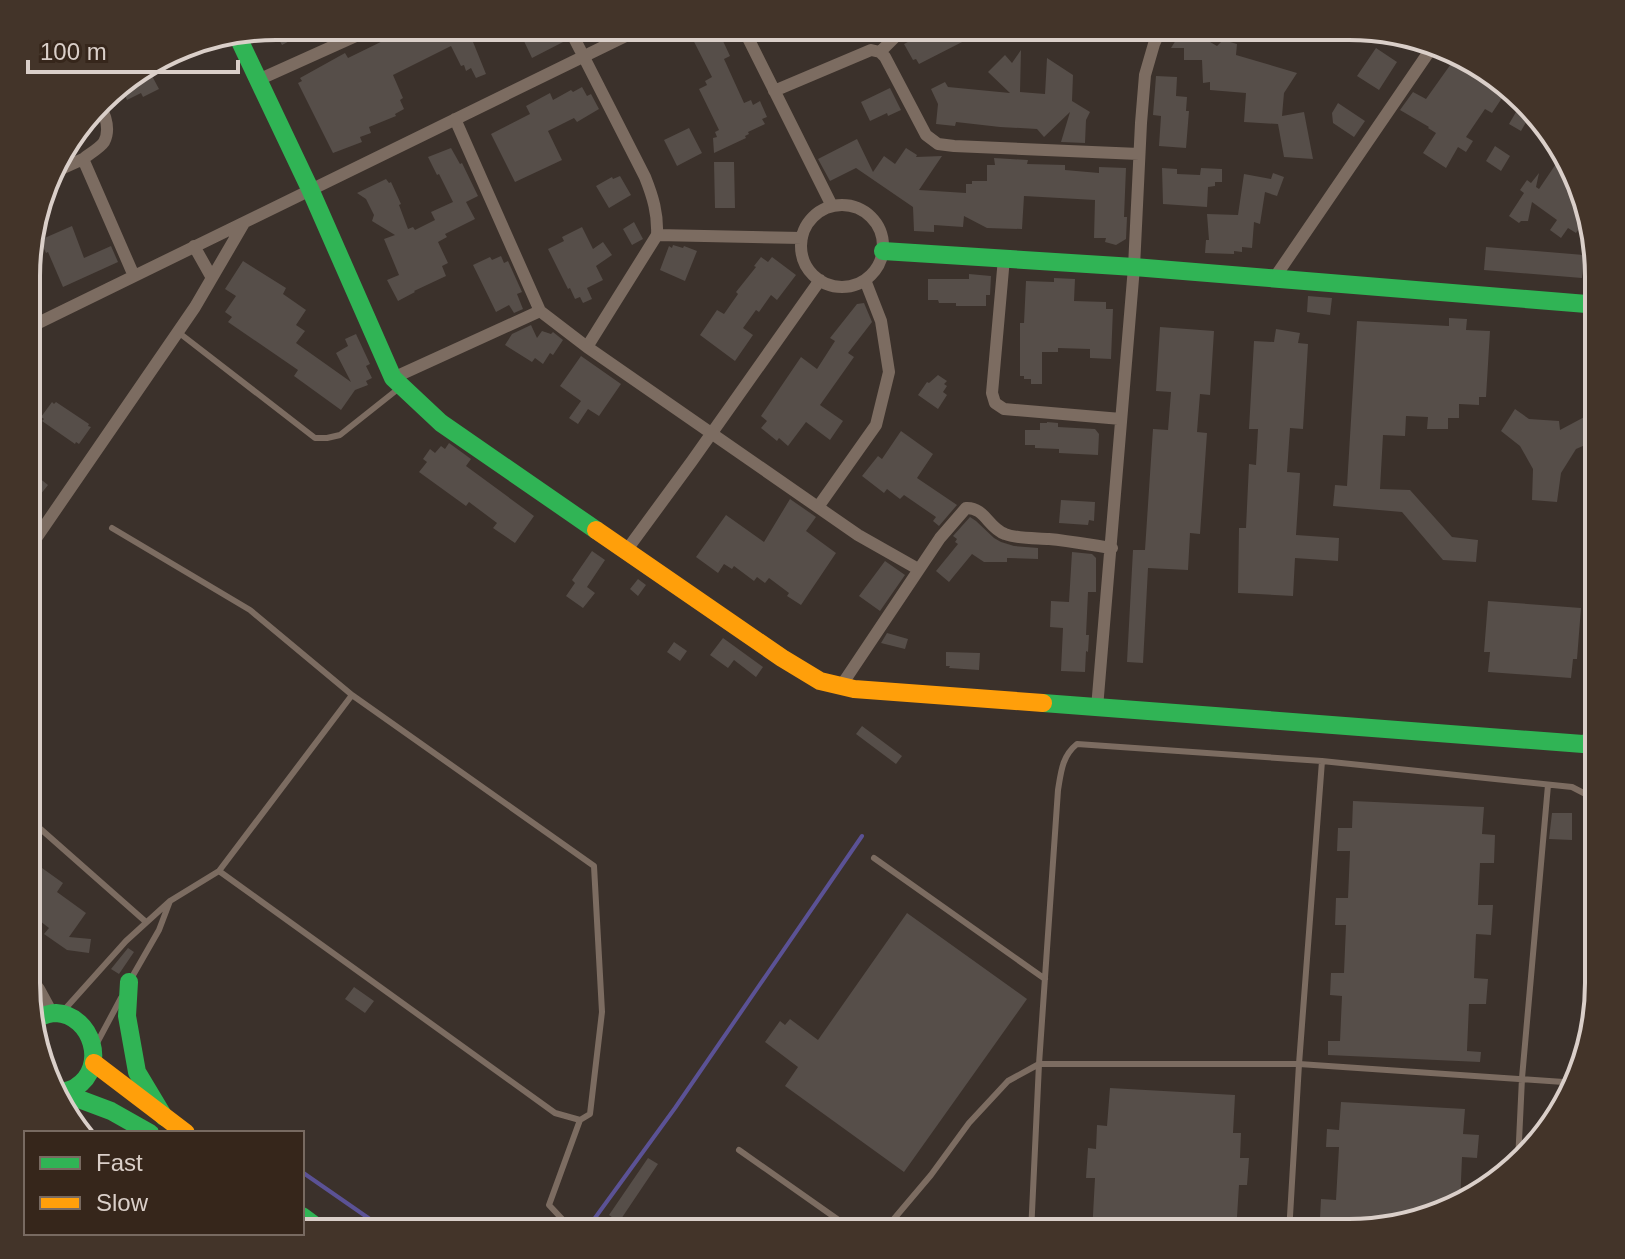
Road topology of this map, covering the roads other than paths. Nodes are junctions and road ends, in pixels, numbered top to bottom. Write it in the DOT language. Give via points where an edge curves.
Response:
graph roads {
  1 [pos="347,40"];
  2 [pos="575,40"];
  3 [pos="616,40"];
  4 [pos="749,40"];
  5 [pos="891,41"];
  6 [pos="1155,41"];
  7 [pos="241,43"];
  8 [pos="880,52"];
  9 [pos="1428,54"];
  10 [pos="583,56"];
  11 [pos="258,80"];
  12 [pos="774,91"];
  13 [pos="105,114"];
  14 [pos="455,119"];
  15 [pos="1139,154"];
  16 [pos="83,159"];
  17 [pos="68,166"];
  18 [pos="310,189"];
  19 [pos="832,206"];
  20 [pos="245,221"];
  21 [pos="657,235"];
  22 [pos="802,238"];
  23 [pos="194,246"];
  24 [pos="883,251"];
  25 [pos="1004,258"];
  26 [pos="1134,267"];
  27 [pos="134,276"];
  28 [pos="212,278"];
  29 [pos="820,280"];
  30 [pos="865,280"];
  31 [pos="1273,280"];
  32 [pos="1585,304"];
  33 [pos="540,311"];
  34 [pos="40,322"];
  35 [pos="178,332"];
  36 [pos="587,347"];
  37 [pos="397,382"];
  38 [pos="1121,419"];
  39 [pos="712,432"];
  40 [pos="818,507"];
  41 [pos="112,528"];
  42 [pos="40,532"];
  43 [pos="1112,548"];
  44 [pos="626,551"];
  45 [pos="918,569"];
  46 [pos="841,686"];
  47 [pos="352,695"];
  48 [pos="1097,708"];
  49 [pos="1584,744"];
  50 [pos="1322,761"];
  51 [pos="1548,785"];
  52 [pos="1584,793"];
  53 [pos="41,829"];
  54 [pos="874,858"];
  55 [pos="219,871"];
  56 [pos="170,901"];
  57 [pos="146,922"];
  58 [pos="1045,979"];
  59 [pos="129,982"];
  60 [pos="43,1014"];
  61 [pos="94,1056"];
  62 [pos="1039,1064"];
  63 [pos="1299,1064"];
  64 [pos="1522,1078"];
  65 [pos="1563,1082"];
  66 [pos="66,1091"];
  67 [pos="70,1098"];
  68 [pos="164,1117"];
  69 [pos="580,1120"];
  70 [pos="146,1131"];
  71 [pos="183,1131"];
  72 [pos="1519,1147"];
  73 [pos="739,1150"];
  74 [pos="561,1218"];
  75 [pos="836,1219"];
  76 [pos="894,1219"];
  77 [pos="1032,1219"];
  78 [pos="1290,1219"];
  1 -- 11 [label="street"];
  2 -- 10 [label="street"];
  3 -- 10 [label="street"];
  4 -- 12 [label="street"];
  5 -- 8 [label="street"];
  6 -- 15 [label="street" via="1145,75"];
  7 -- 11 [label="street"];
  8 -- 12 [label="street" via="871,50"];
  8 -- 15 [label="street" via="926,135 938,144"];
  9 -- 31 [label="street"];
  10 -- 14 [label="street"];
  10 -- 21 [label="street" via="645,177 658,220"];
  11 -- 18 [label="street"];
  12 -- 19 [label="street"];
  13 -- 16 [label="street" via="104,142"];
  14 -- 18 [label="street"];
  14 -- 33 [label="street"];
  15 -- 26 [label="street"];
  16 -- 17 [label="street"];
  16 -- 27 [label="street"];
  18 -- 20 [label="street"];
  18 -- 37 [label="street"];
  19 -- 22 [label="street" via="812,217"];
  19 -- 24 [label="street" via="865,211 880,228"];
  20 -- 23 [label="street"];
  20 -- 28 [label="street"];
  21 -- 22 [label="street"];
  21 -- 36 [label="street"];
  22 -- 29 [label="street" via="804,262"];
  23 -- 27 [label="street"];
  23 -- 28 [label="street"];
  24 -- 25 [label="street"];
  24 -- 30 [label="street"];
  25 -- 26 [label="street"];
  25 -- 38 [label="street" via="995,403 1004,409"];
  26 -- 31 [label="street"];
  26 -- 38 [label="street"];
  27 -- 34 [label="street"];
  28 -- 35 [label="street"];
  29 -- 30 [label="street" via="843,287"];
  29 -- 39 [label="street"];
  30 -- 40 [label="street" via="881,321 889,372 876,425"];
  31 -- 32 [label="street"];
  33 -- 36 [label="street"];
  33 -- 37 [label="street"];
  35 -- 37 [label="lane" via="315,438 340,435"];
  35 -- 42 [label="street"];
  36 -- 39 [label="street"];
  37 -- 44 [label="street" via="441,423"];
  38 -- 43 [label="street"];
  39 -- 40 [label="street"];
  39 -- 44 [label="street"];
  40 -- 45 [label="street"];
  41 -- 47 [label="lane" via="250,610"];
  43 -- 45 [label="street" via="1007,535 969,507"];
  43 -- 48 [label="street"];
  44 -- 46 [label="street" via="782,658 820,681"];
  45 -- 46 [label="street"];
  46 -- 48 [label="street"];
  47 -- 55 [label="lane"];
  47 -- 69 [label="lane" via="594,866 602,1012 590,1114"];
  48 -- 49 [label="street"];
  50 -- 51 [label="lane"];
  50 -- 58 [label="lane" via="1077,744 1069,750 1058,790"];
  50 -- 63 [label="lane"];
  51 -- 52 [label="lane"];
  51 -- 64 [label="lane"];
  53 -- 57 [label="lane"];
  54 -- 58 [label="lane"];
  55 -- 56 [label="lane"];
  55 -- 69 [label="lane" via="555,1113"];
  56 -- 57 [label="lane"];
  56 -- 59 [label="lane"];
  57 -- 60 [label="lane"];
  58 -- 62 [label="lane"];
  59 -- 61 [label="lane"];
  59 -- 68 [label="street" via="127,1016 137,1072"];
  60 -- 61 [label="street" via="73,1017 83,1025 91,1035"];
  61 -- 66 [label="street" via="83,1083"];
  61 -- 68 [label="street"];
  62 -- 63 [label="lane"];
  62 -- 76 [label="lane" via="1008,1081"];
  62 -- 77 [label="lane"];
  63 -- 64 [label="lane"];
  63 -- 78 [label="lane"];
  64 -- 65 [label="lane"];
  64 -- 72 [label="lane"];
  67 -- 70 [label="street" via="111,1111"];
  68 -- 71 [label="street"];
  69 -- 74 [label="lane" via="549,1205"];
  73 -- 75 [label="lane"];
}
